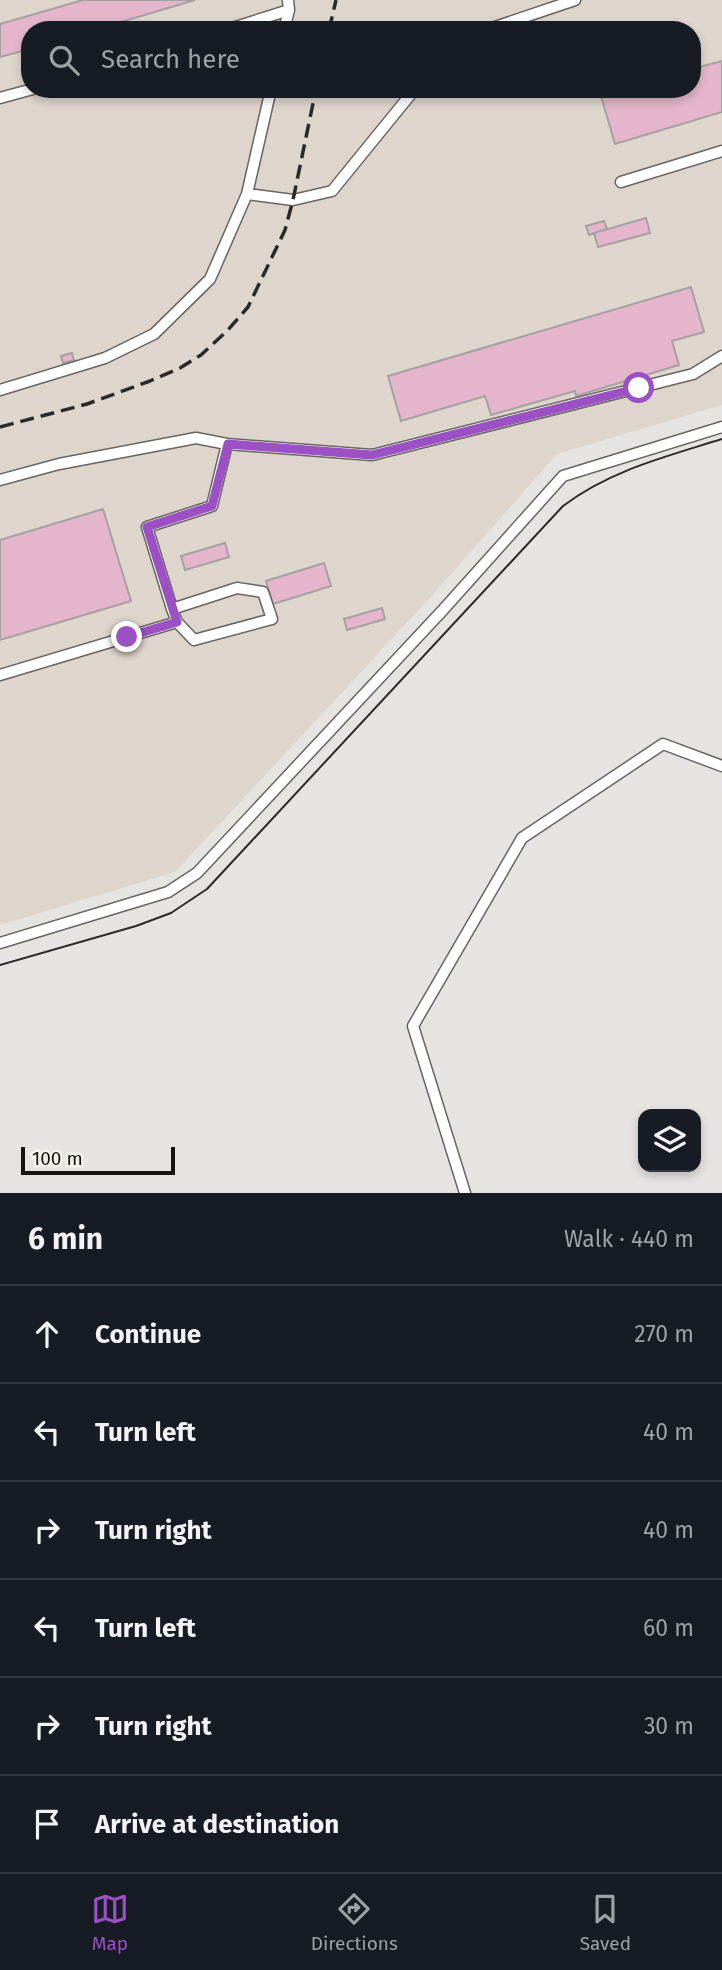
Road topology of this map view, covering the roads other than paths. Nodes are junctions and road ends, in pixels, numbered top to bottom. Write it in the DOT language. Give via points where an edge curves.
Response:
graph roads {
  1 [pos="575,0"];
  2 [pos="288,5"];
  3 [pos="248,21"];
  4 [pos="512,21"];
  5 [pos="21,92"];
  6 [pos="0,98"];
  7 [pos="269,98"];
  8 [pos="408,98"];
  9 [pos="722,151"];
  10 [pos="621,182"];
  11 [pos="247,194"];
  12 [pos="722,356"];
  13 [pos="0,390"];
  14 [pos="722,427"];
  15 [pos="228,444"];
  16 [pos="0,480"];
  17 [pos="172,609"];
  18 [pos="177,622"];
  19 [pos="0,675"];
  20 [pos="722,766"];
  21 [pos="0,943"];
  22 [pos="465,1193"];
  1 -- 4 [label="street"];
  2 -- 3 [label="street"];
  5 -- 6 [label="street"];
  7 -- 11 [label="street"];
  8 -- 11 [label="street" via="332,191 293,200"];
  9 -- 10 [label="street"];
  11 -- 13 [label="street" via="210,279 154,334 105,358"];
  12 -- 15 [label="street" via="693,374 372,455"];
  14 -- 21 [label="street" via="563,476 197,873 167,892"];
  15 -- 16 [label="street" via="196,438"];
  15 -- 17 [label="street" via="212,506 147,527"];
  17 -- 18 [label="street"];
  17 -- 18 [label="street" via="237,588 263,592 272,619 194,640"];
  18 -- 19 [label="street"];
  20 -- 22 [label="street" via="663,744 522,838 413,1026"];
}
